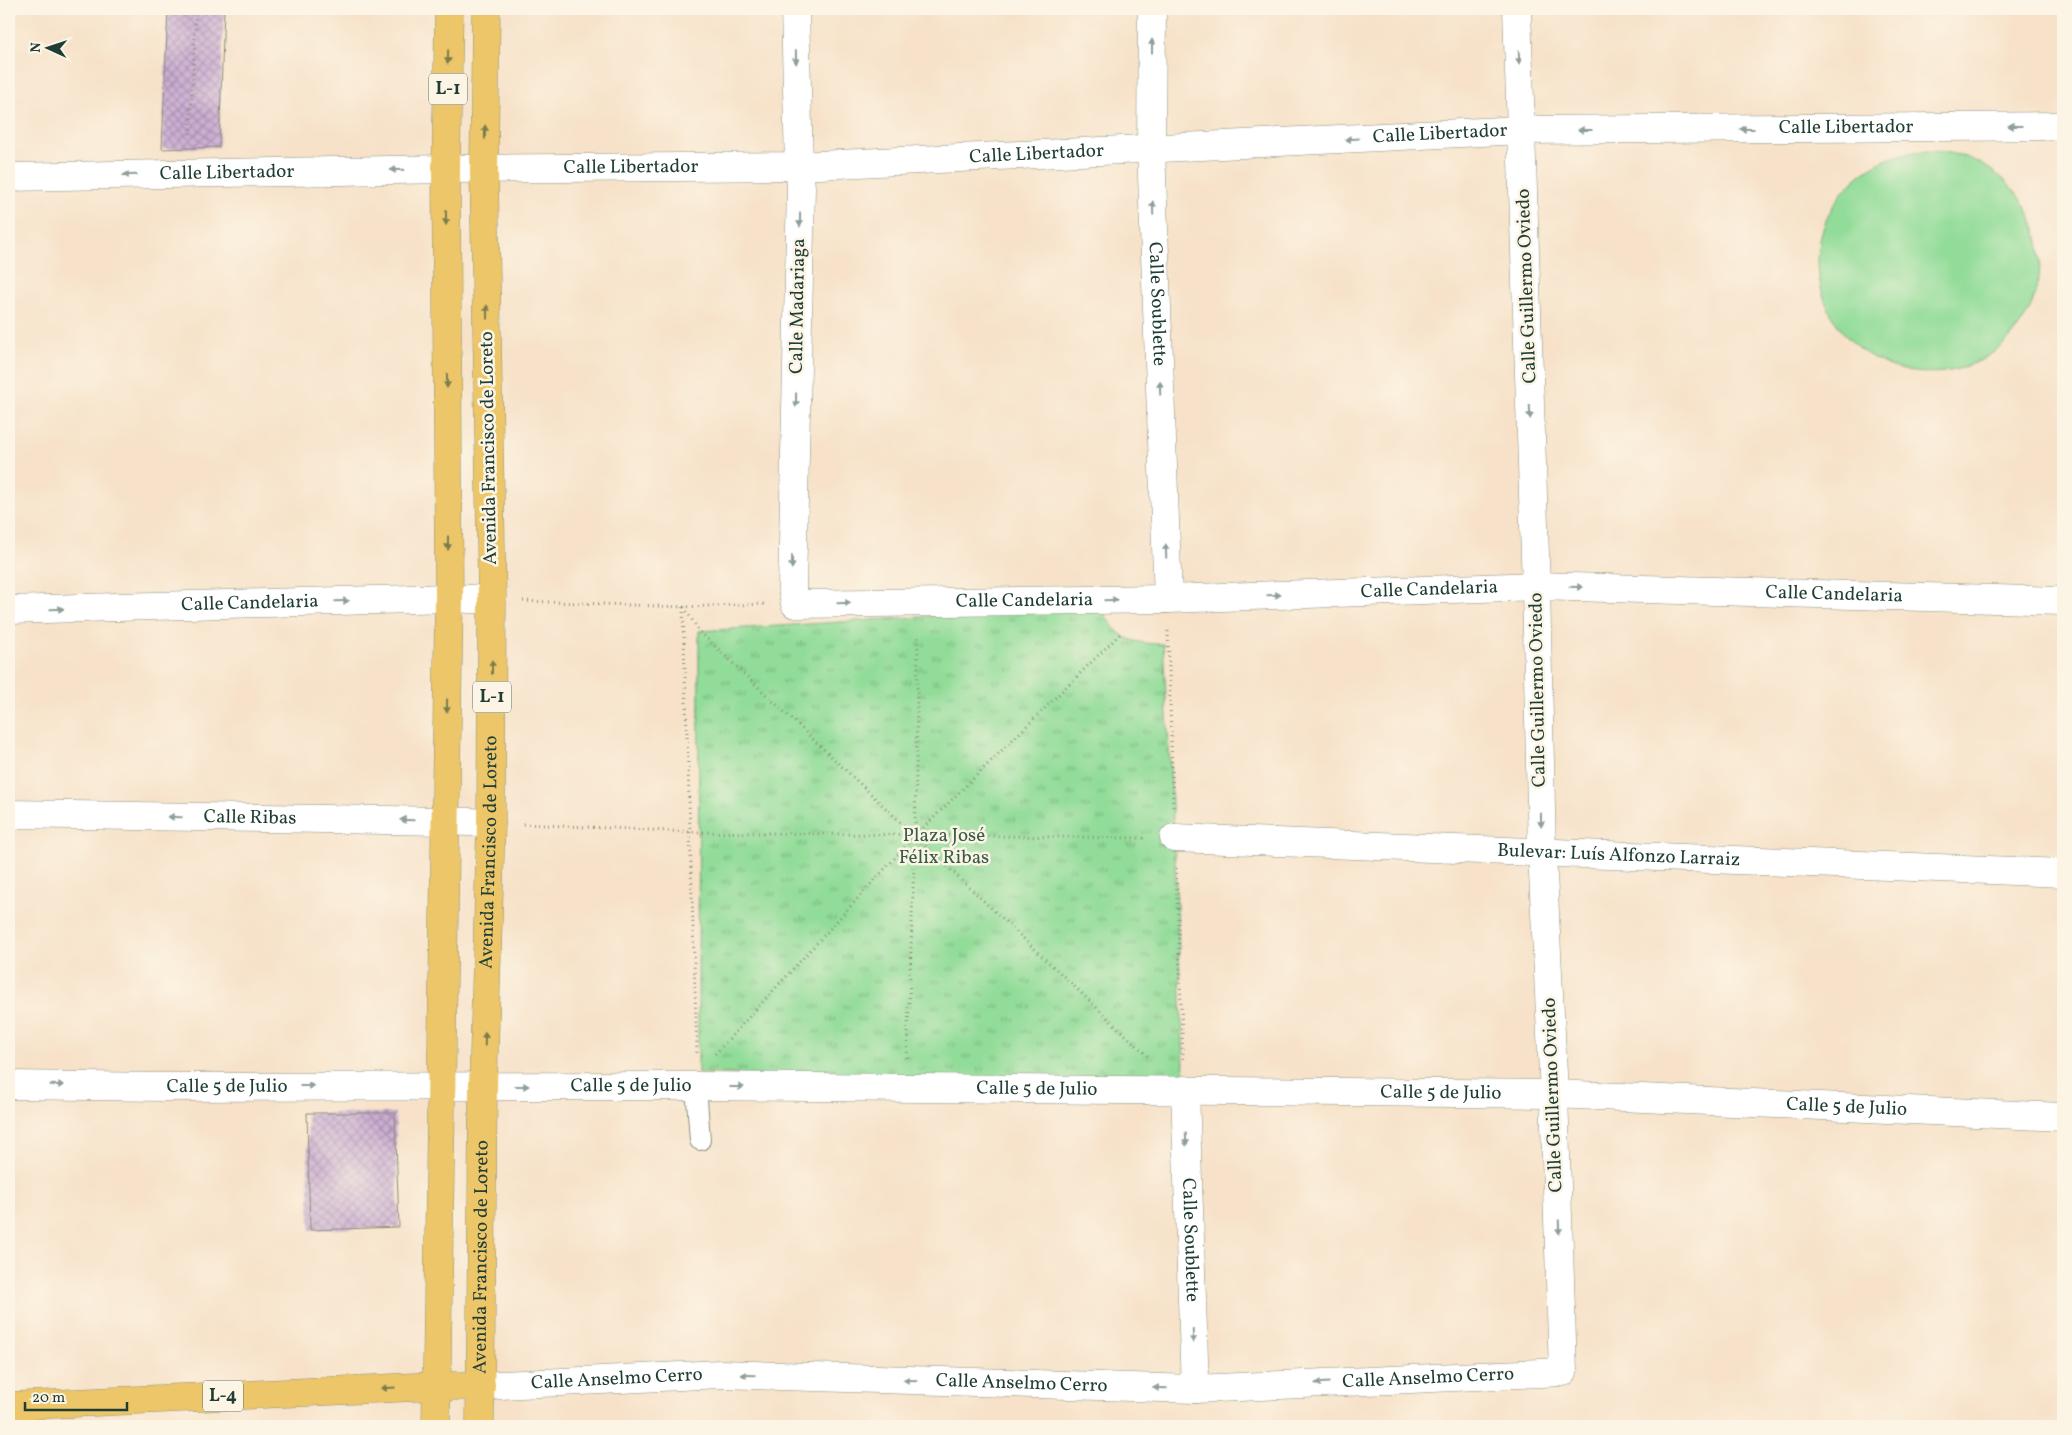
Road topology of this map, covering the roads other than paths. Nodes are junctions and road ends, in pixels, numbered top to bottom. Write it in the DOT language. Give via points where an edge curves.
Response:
graph roads {
  1 [pos="449,9"];
  2 [pos="486,9"];
  3 [pos="795,9"];
  4 [pos="1152,9"];
  5 [pos="1517,9"];
  6 [pos="2063,126"];
  7 [pos="1522,130"];
  8 [pos="1151,149"];
  9 [pos="799,166"];
  10 [pos="446,169"];
  11 [pos="484,170"];
  12 [pos="9,177"];
  13 [pos="1536,586"];
  14 [pos="449,598"];
  15 [pos="1168,599"];
  16 [pos="492,600"];
  17 [pos="2063,601"];
  18 [pos="795,604"];
  19 [pos="9,610"];
  20 [pos="9,814"];
  21 [pos="446,821"];
  22 [pos="491,823"];
  23 [pos="1174,838"];
  24 [pos="1542,853"];
  25 [pos="2063,873"];
  26 [pos="697,1075"];
  27 [pos="9,1085"];
  28 [pos="440,1086"];
  29 [pos="483,1086"];
  30 [pos="1184,1090"];
  31 [pos="1554,1094"];
  32 [pos="2063,1117"];
  33 [pos="700,1140"];
  34 [pos="1563,1372"];
  35 [pos="437,1386"];
  36 [pos="481,1386"];
  37 [pos="1195,1389"];
  38 [pos="9,1406"];
  39 [pos="436,1426"];
  40 [pos="480,1426"];
  1 -- 10 [label="main road, L-1, one-way"];
  11 -- 2 [label="main road, Avenida Francisco de Loreto / L-1, one-way"];
  3 -- 9 [label="street, Calle Madariaga, one-way"];
  8 -- 4 [label="street, Calle Soublette, one-way"];
  5 -- 7 [label="street, Calle Guillermo Oviedo, one-way"];
  6 -- 7 [label="street, Calle Libertador, one-way"];
  7 -- 8 [label="street, Calle Libertador, one-way"];
  7 -- 13 [label="street, Calle Guillermo Oviedo, one-way"];
  8 -- 9 [label="street, Calle Libertador"];
  15 -- 8 [label="street, Calle Soublette, one-way"];
  9 -- 11 [label="street, Calle Libertador"];
  9 -- 18 [label="street, Calle Madariaga, one-way" via="792,588"];
  10 -- 11 [label="street, Calle Libertador"];
  10 -- 12 [label="street, Calle Libertador, one-way"];
  10 -- 14 [label="main road, L-1, one-way"];
  16 -- 11 [label="main road, Avenida Francisco de Loreto / L-1, one-way"];
  15 -- 13 [label="street, Calle Candelaria, one-way"];
  13 -- 17 [label="street, Calle Candelaria, one-way"];
  13 -- 24 [label="street, Calle Guillermo Oviedo, one-way"];
  14 -- 16 [label="street, Calle Candelaria"];
  19 -- 14 [label="street, Calle Candelaria, one-way"];
  14 -- 21 [label="main road, L-1, one-way"];
  18 -- 15 [label="street, Calle Candelaria, one-way"];
  22 -- 16 [label="main road, Avenida Francisco de Loreto / L-1, one-way"];
  21 -- 20 [label="street, Calle Ribas, one-way"];
  21 -- 22 [label="street, Calle Ribas"];
  21 -- 28 [label="main road, L-1"];
  29 -- 22 [label="main road, Avenida Francisco de Loreto / L-1, one-way"];
  23 -- 24 [label="street, Bulevar: Luís Alfonzo Larraiz"];
  24 -- 25 [label="street, Bulevar: Luís Alfonzo Larraiz"];
  24 -- 31 [label="street, Calle Guillermo Oviedo"];
  29 -- 26 [label="street, Calle 5 de Julio, one-way"];
  26 -- 30 [label="street, Calle 5 de Julio, one-way"];
  26 -- 33 [label="lane"];
  27 -- 28 [label="street, Calle 5 de Julio, one-way"];
  28 -- 29 [label="street, Calle 5 de Julio"];
  28 -- 35 [label="main road, L-1"];
  29 -- 36 [label="main road, Avenida Francisco de Loreto / L-1"];
  30 -- 31 [label="street, Calle 5 de Julio"];
  30 -- 37 [label="street, Calle Soublette, one-way"];
  31 -- 32 [label="street, Calle 5 de Julio"];
  31 -- 34 [label="street, Calle Guillermo Oviedo, one-way"];
  34 -- 37 [label="street, Calle Anselmo Cerro, one-way"];
  35 -- 36 [label="main road, L-4"];
  35 -- 38 [label="main road, L-4, one-way"];
  35 -- 39 [label="main road, L-1"];
  37 -- 36 [label="street, Calle Anselmo Cerro, one-way" via="720,1374"];
  36 -- 40 [label="main road, Avenida Francisco de Loreto / L-1"];
}
